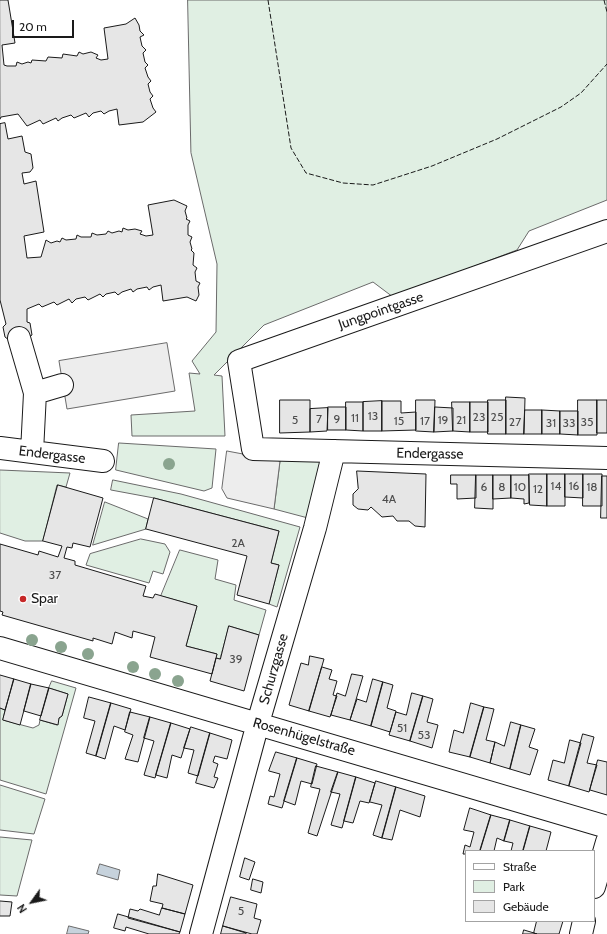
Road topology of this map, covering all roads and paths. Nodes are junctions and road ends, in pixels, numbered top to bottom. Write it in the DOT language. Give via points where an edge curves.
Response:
graph roads {
  1 [pos="607,231"];
  2 [pos="19,338"];
  3 [pos="62,385"];
  4 [pos="35,393"];
  5 [pos="0,448"];
  6 [pos="253,450"];
  7 [pos="334,451"];
  8 [pos="32,452"];
  9 [pos="607,458"];
  10 [pos="103,461"];
  11 [pos="0,648"];
  12 [pos="258,723"];
  13 [pos="607,827"];
  14 [pos="607,842"];
  15 [pos="595,884"];
  16 [pos="584,922"];
  17 [pos="201,934"];
  18 [pos="581,934"];
  1 -- 6 [label="street, Jungpointgasse" via="239,361"];
  2 -- 4 [label="street"];
  3 -- 4 [label="street"];
  4 -- 8 [label="street"];
  5 -- 8 [label="street, Endergasse"];
  6 -- 7 [label="street, Endergasse"];
  7 -- 9 [label="street, Endergasse"];
  7 -- 12 [label="street, Schurzgasse" via="315,528"];
  8 -- 10 [label="street, Endergasse"];
  11 -- 12 [label="street, Rosenhügelstraße"];
  12 -- 13 [label="street, Rosenhügelstraße"];
  12 -- 17 [label="street, Schurzgasse"];
  14 -- 15 [label="street"];
  16 -- 18 [label="street"];
}
